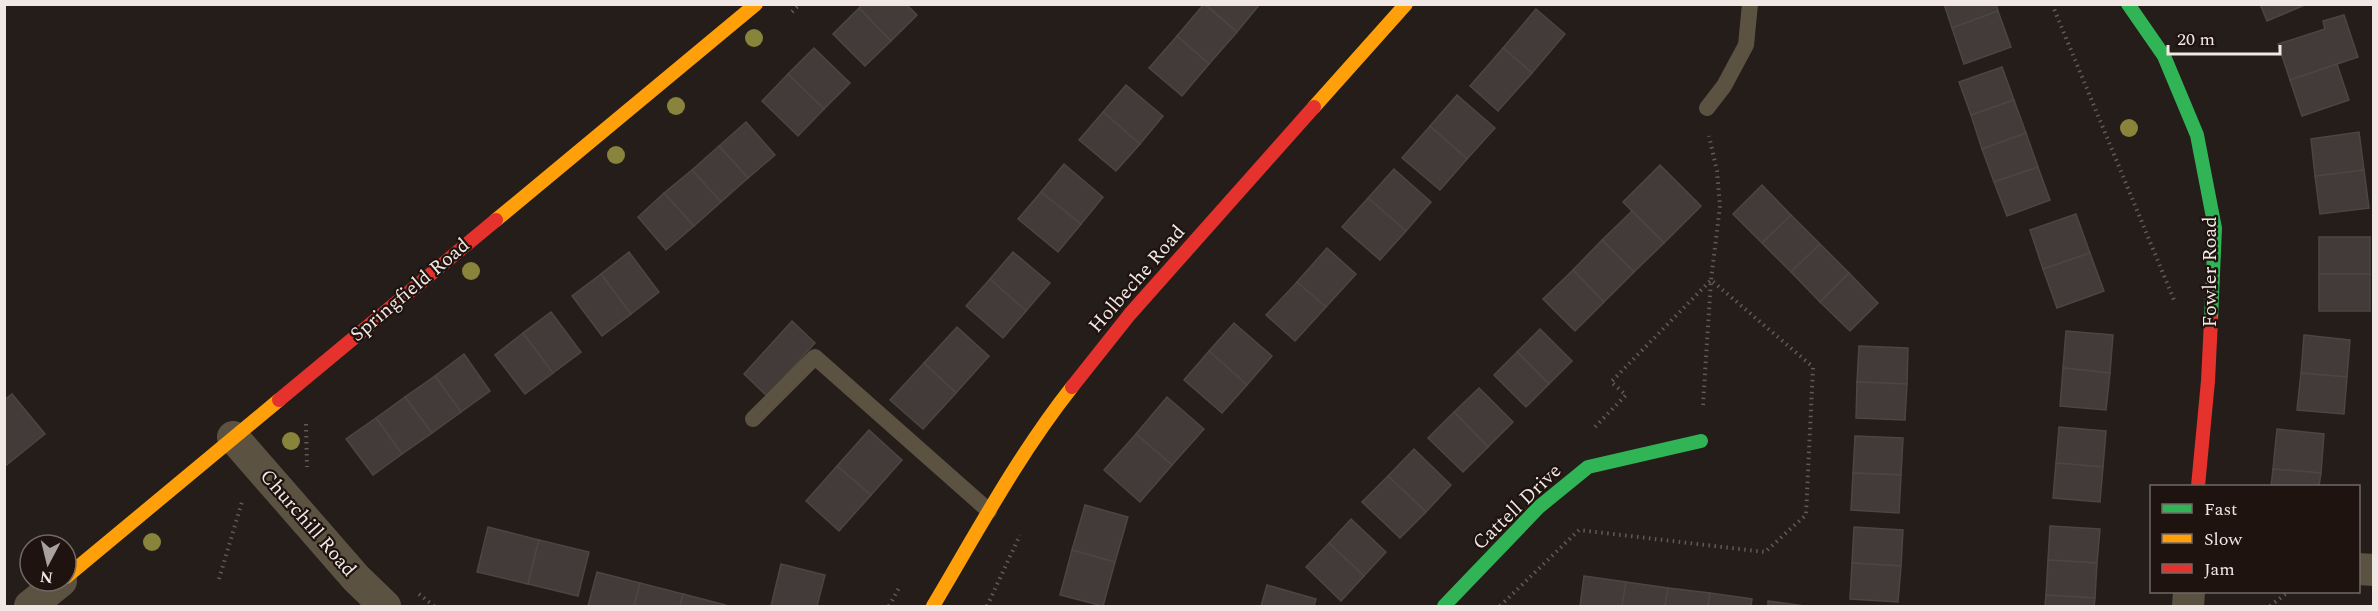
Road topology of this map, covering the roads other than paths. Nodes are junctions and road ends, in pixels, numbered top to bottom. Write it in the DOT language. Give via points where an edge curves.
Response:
graph roads {
  1 [pos="756,4"];
  2 [pos="1406,4"];
  3 [pos="1750,4"];
  4 [pos="2128,4"];
  5 [pos="1707,108"];
  6 [pos="753,419"];
  7 [pos="233,437"];
  8 [pos="1701,441"];
  9 [pos="2198,485"];
  10 [pos="989,511"];
  11 [pos="78,567"];
  12 [pos="46,593"];
  13 [pos="30,606"];
  14 [pos="385,606"];
  15 [pos="933,606"];
  16 [pos="1444,606"];
  1 -- 7 [label="street, Springfield Road"];
  2 -- 10 [label="street, Holbeche Road" via="1130,314 1052,412"];
  3 -- 5 [label="lane" via="1746,45"];
  4 -- 9 [label="street, Fowler Road" via="2164,56 2197,135 2215,228 2208,381"];
  6 -- 10 [label="lane" via="815,357"];
  7 -- 11 [label="street, Springfield Road"];
  7 -- 14 [label="street, Churchill Road"];
  8 -- 16 [label="street, Cattell Drive" via="1588,467 1539,507"];
  10 -- 15 [label="street, Holbeche Road"];
  12 -- 13 [label="street"];
}
